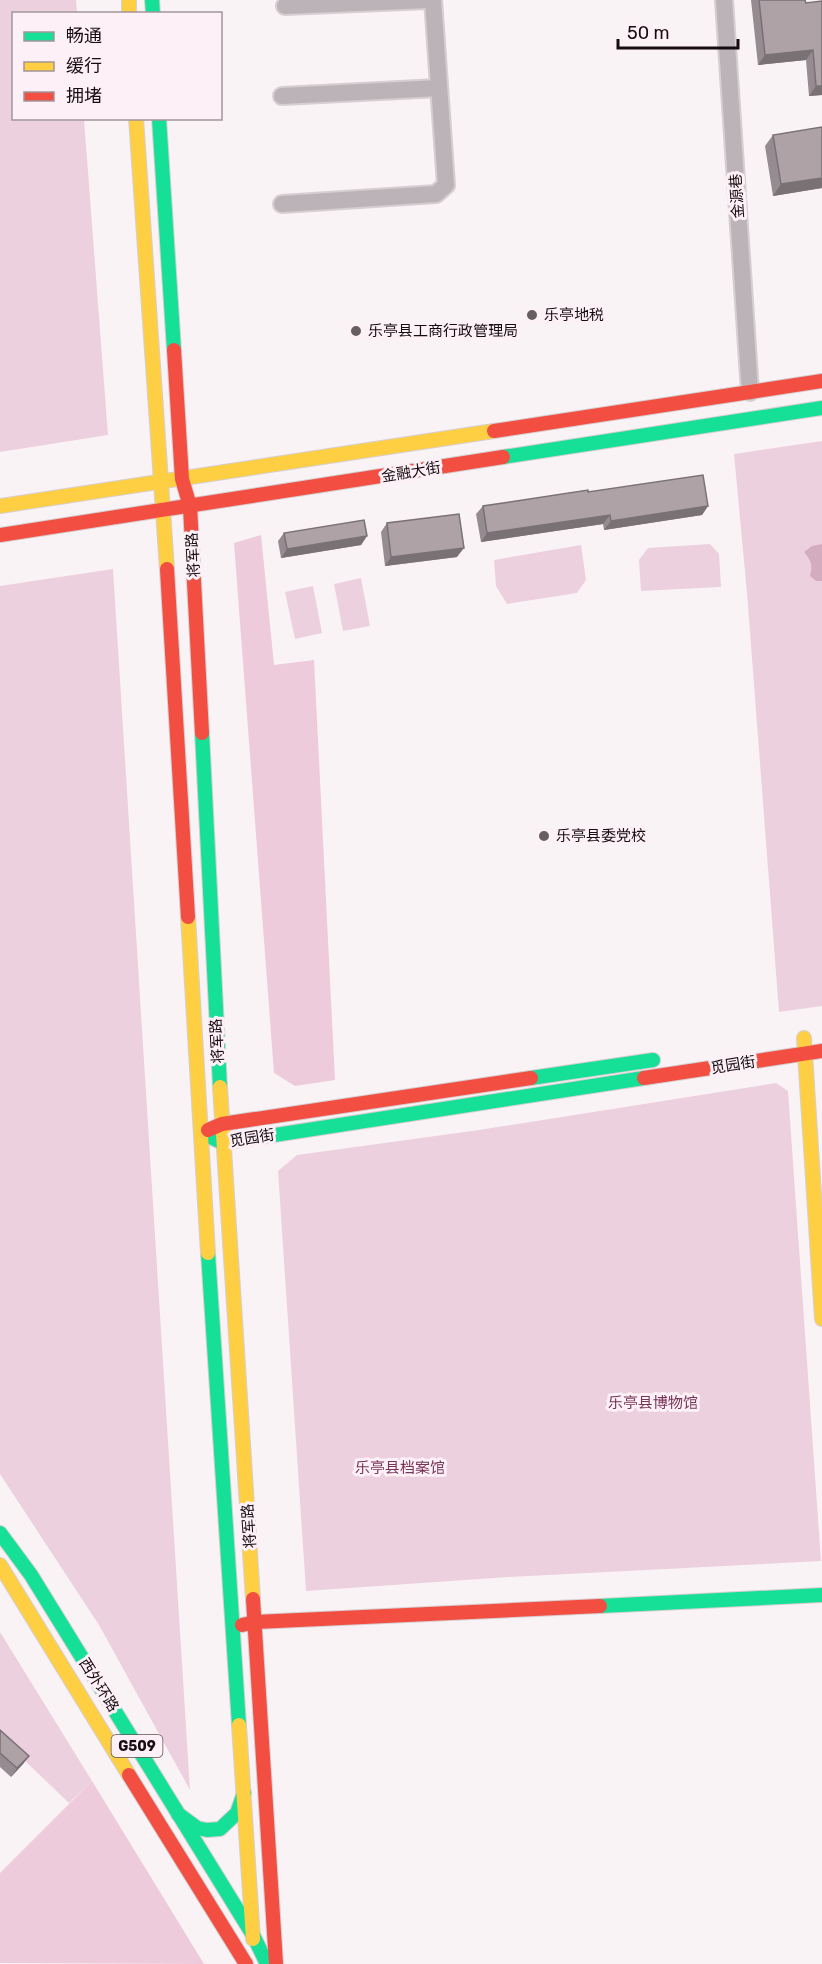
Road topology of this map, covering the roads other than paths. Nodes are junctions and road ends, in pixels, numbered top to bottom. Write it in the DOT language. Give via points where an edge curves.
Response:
graph roads {
  1 [pos="428,0"];
  2 [pos="433,0"];
  3 [pos="724,0"];
  4 [pos="285,6"];
  5 [pos="439,88"];
  6 [pos="282,96"];
  7 [pos="136,120"];
  8 [pos="159,120"];
  9 [pos="282,204"];
  10 [pos="822,381"];
  11 [pos="750,392"];
  12 [pos="822,408"];
  13 [pos="182,479"];
  14 [pos="160,482"];
  15 [pos="0,506"];
  16 [pos="190,506"];
  17 [pos="164,510"];
  18 [pos="0,535"];
  19 [pos="822,1035"];
  20 [pos="822,1051"];
  21 [pos="805,1054"];
  22 [pos="664,1058"];
  23 [pos="222,1124"];
  24 [pos="201,1133"];
  25 [pos="223,1143"];
  26 [pos="822,1319"];
  27 [pos="0,1533"];
  28 [pos="0,1564"];
  29 [pos="822,1595"];
  30 [pos="255,1622"];
  31 [pos="233,1626"];
  32 [pos="244,1793"];
  33 [pos="178,1814"];
  34 [pos="253,1935"];
  35 [pos="246,1964"];
  36 [pos="255,1964"];
  37 [pos="267,1964"];
  38 [pos="276,1964"];
  1 -- 4 [label="street"];
  2 -- 5 [label="street"];
  3 -- 11 [label="street, 金源巷"];
  5 -- 6 [label="street"];
  5 -- 9 [label="street" via="446,185 436,194"];
  7 -- 14 [label="main road, 将军路"];
  8 -- 13 [label="main road, 将军路"];
  10 -- 11 [label="main road, 金融大街"];
  11 -- 13 [label="main road, 金融大街"];
  12 -- 16 [label="main road, 金融大街"];
  13 -- 14 [label="main road, 金融大街"];
  13 -- 16 [label="main road, 将军路"];
  14 -- 15 [label="main road, 金融大街"];
  14 -- 17 [label="main road, 将军路"];
  16 -- 17 [label="main road, 金融大街"];
  16 -- 23 [label="main road, 将军路"];
  17 -- 18 [label="main road, 金融大街"];
  17 -- 24 [label="main road, 将军路"];
  19 -- 21 [label="main road" via="798,1039"];
  20 -- 21 [label="main road, 觅园街"];
  21 -- 25 [label="main road, 觅园街"];
  21 -- 26 [label="main road"];
  22 -- 23 [label="main road, 觅园街"];
  23 -- 24 [label="main road, 觅园街"];
  23 -- 25 [label="main road, 将军路"];
  24 -- 25 [label="main road, 觅园街"];
  24 -- 31 [label="main road, 将军路"];
  25 -- 30 [label="main road, 将军路"];
  27 -- 33 [label="main road, 西外环路 / G509" via="31,1575"];
  28 -- 35 [label="main road, 西外环路 / G509"];
  29 -- 30 [label="main road"];
  30 -- 31 [label="main road"];
  30 -- 38 [label="main road, 将军路"];
  31 -- 32 [label="main road, 将军路"];
  32 -- 33 [label="main road" via="237,1813 220,1828 197,1828"];
  32 -- 34 [label="main road, 将军路"];
  33 -- 34 [label="main road, 西外环路 / G509"];
  34 -- 36 [label="main road, 将军路"];
  34 -- 37 [label="main road, 西外环路 / G509"];
}
